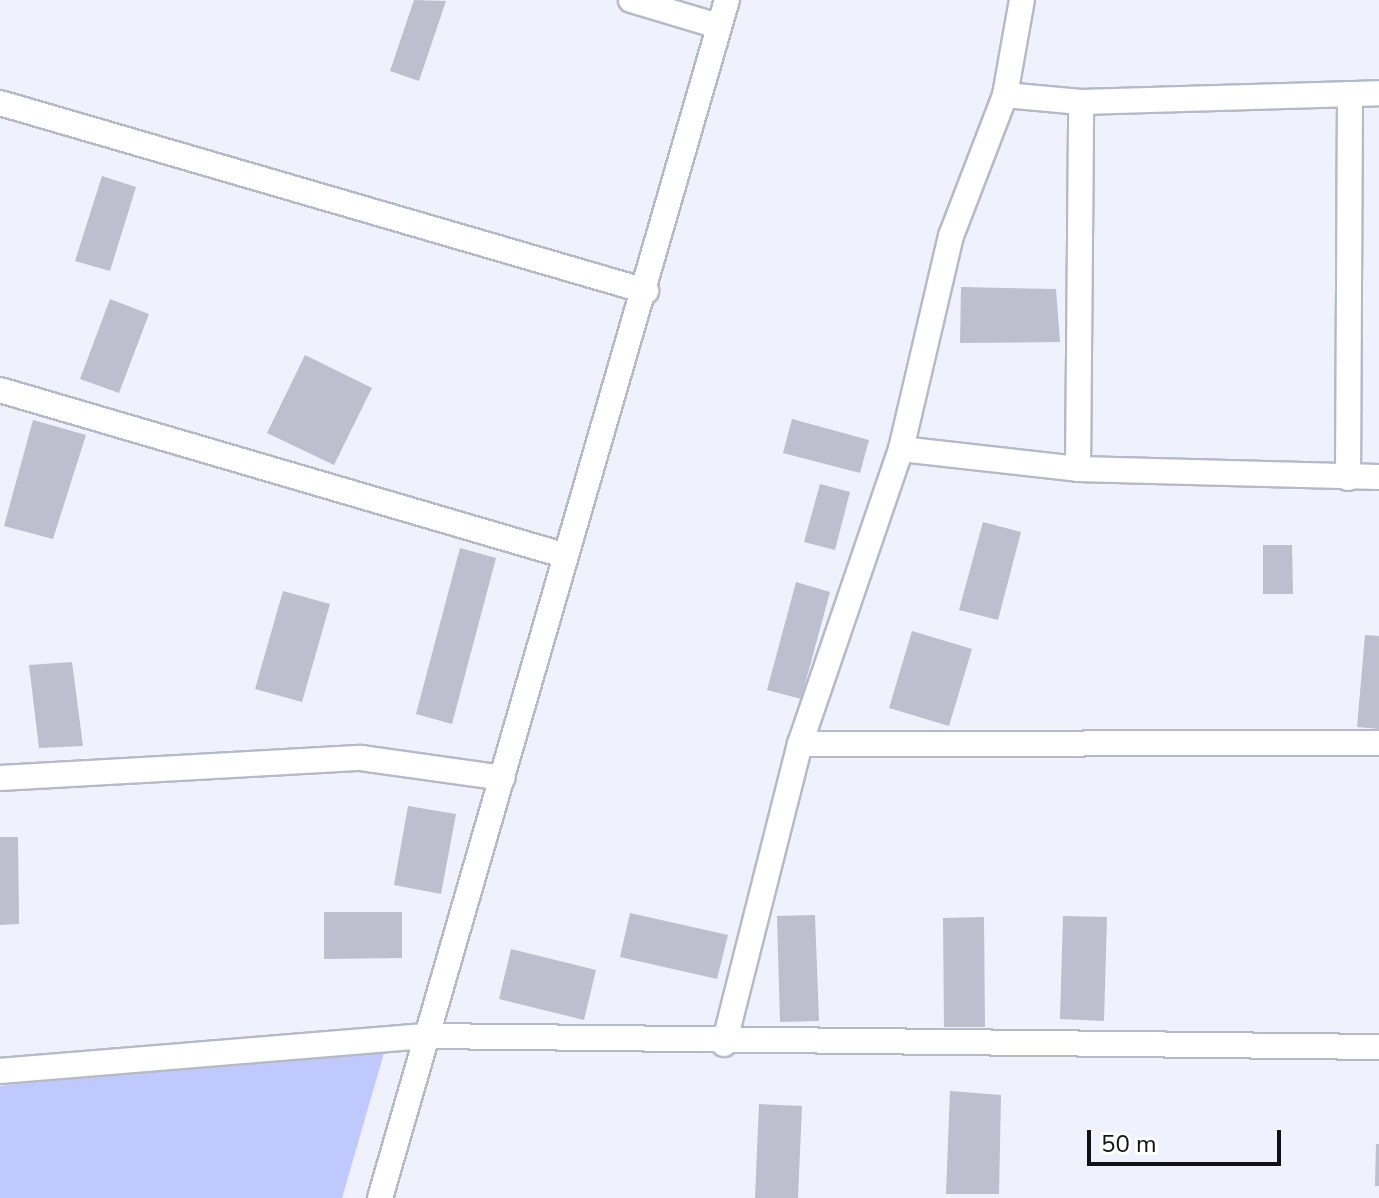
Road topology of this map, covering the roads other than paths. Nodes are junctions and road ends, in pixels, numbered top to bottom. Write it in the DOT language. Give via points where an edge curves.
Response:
graph roads {
  1 [pos="631,0"];
  2 [pos="727,0"];
  3 [pos="1022,0"];
  4 [pos="718,26"];
  5 [pos="1379,93"];
  6 [pos="1350,94"];
  7 [pos="1005,95"];
  8 [pos="1081,102"];
  9 [pos="0,103"];
  10 [pos="646,291"];
  11 [pos="0,390"];
  12 [pos="901,449"];
  13 [pos="1078,469"];
  14 [pos="1379,477"];
  15 [pos="1348,478"];
  16 [pos="563,555"];
  17 [pos="1379,743"];
  18 [pos="800,744"];
  19 [pos="0,778"];
  20 [pos="503,778"];
  21 [pos="426,1036"];
  22 [pos="724,1044"];
  23 [pos="1379,1047"];
  24 [pos="0,1071"];
  25 [pos="380,1198"];
  1 -- 4 [label="street"];
  2 -- 4 [label="street"];
  3 -- 7 [label="street"];
  4 -- 10 [label="street"];
  5 -- 6 [label="street"];
  6 -- 8 [label="street"];
  6 -- 15 [label="street"];
  7 -- 8 [label="street"];
  7 -- 12 [label="street" via="951,236"];
  8 -- 13 [label="street"];
  9 -- 10 [label="street"];
  10 -- 16 [label="street"];
  11 -- 16 [label="street"];
  12 -- 13 [label="street"];
  12 -- 18 [label="street"];
  13 -- 15 [label="street"];
  14 -- 15 [label="street"];
  16 -- 20 [label="street"];
  17 -- 18 [label="street"];
  18 -- 22 [label="street"];
  19 -- 20 [label="street" via="361,758"];
  20 -- 21 [label="street"];
  21 -- 22 [label="street"];
  21 -- 24 [label="street"];
  21 -- 25 [label="street"];
  22 -- 23 [label="street"];
}
